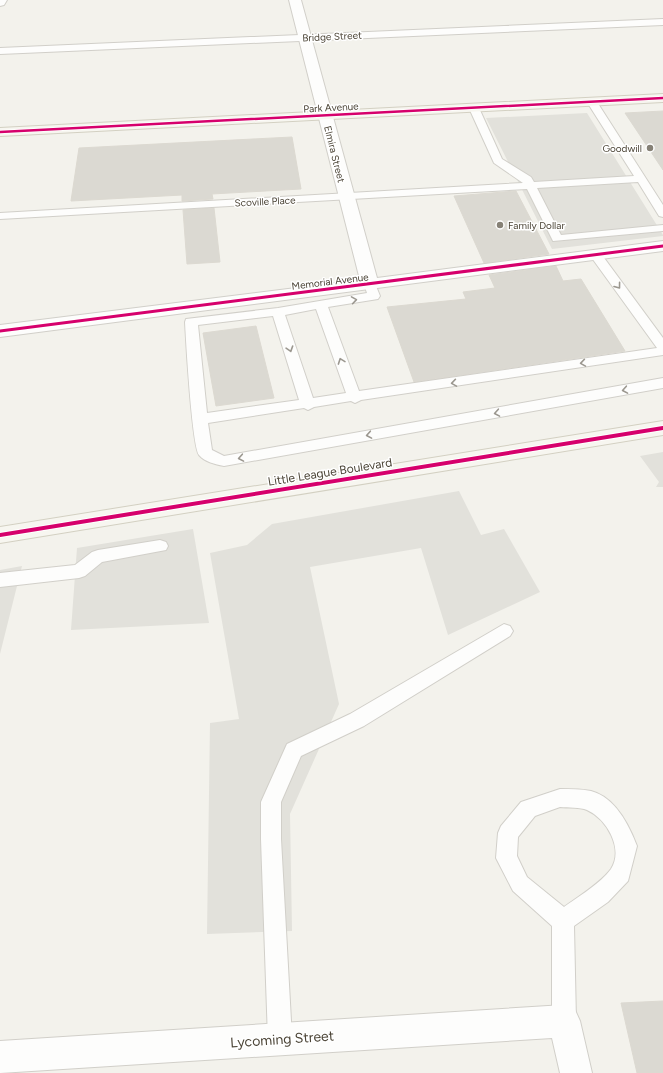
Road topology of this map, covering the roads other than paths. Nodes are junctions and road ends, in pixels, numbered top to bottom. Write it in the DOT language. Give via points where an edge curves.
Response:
graph roads {
  1 [pos="295,0"];
  2 [pos="663,22"];
  3 [pos="305,38"];
  4 [pos="0,51"];
  5 [pos="663,98"];
  6 [pos="592,102"];
  7 [pos="474,108"];
  8 [pos="325,116"];
  9 [pos="0,132"];
  10 [pos="641,179"];
  11 [pos="531,186"];
  12 [pos="346,196"];
  13 [pos="663,214"];
  14 [pos="0,216"];
  15 [pos="663,228"];
  16 [pos="663,246"];
  17 [pos="595,254"];
  18 [pos="370,284"];
  19 [pos="321,305"];
  20 [pos="278,312"];
  21 [pos="0,331"];
  22 [pos="663,347"];
  23 [pos="663,351"];
  24 [pos="663,383"];
  25 [pos="355,398"];
  26 [pos="308,405"];
  27 [pos="200,419"];
  28 [pos="663,428"];
  29 [pos="0,535"];
  30 [pos="160,546"];
  31 [pos="0,580"];
  32 [pos="504,631"];
  33 [pos="563,921"];
  34 [pos="564,1021"];
  35 [pos="280,1039"];
  36 [pos="0,1057"];
  37 [pos="576,1073"];
  1 -- 3 [label="street, Elmira Street"];
  2 -- 3 [label="lane, Bridge Street"];
  3 -- 4 [label="lane, Bridge Street"];
  3 -- 8 [label="street, Elmira Street"];
  5 -- 6 [label="street, Park Avenue"];
  6 -- 7 [label="street, Park Avenue"];
  6 -- 10 [label="lane"];
  7 -- 8 [label="street, Park Avenue"];
  7 -- 11 [label="lane" via="498,161 528,179"];
  8 -- 9 [label="street, Park Avenue"];
  8 -- 12 [label="street, Elmira Street"];
  10 -- 11 [label="lane, Scoville Place"];
  10 -- 13 [label="lane"];
  11 -- 12 [label="lane, Scoville Place"];
  11 -- 15 [label="lane" via="557,240"];
  12 -- 14 [label="lane, Scoville Place"];
  12 -- 18 [label="street, Elmira Street"];
  16 -- 17 [label="street, Memorial Avenue"];
  17 -- 18 [label="street, Memorial Avenue"];
  17 -- 22 [label="lane, one-way"];
  19 -- 18 [label="lane, one-way" via="374,296"];
  18 -- 21 [label="street, Memorial Avenue"];
  19 -- 20 [label="lane"];
  25 -- 19 [label="lane, one-way"];
  20 -- 26 [label="lane, one-way"];
  20 -- 27 [label="lane" via="191,322"];
  23 -- 25 [label="lane, one-way"];
  24 -- 27 [label="lane, one-way" via="224,461 205,452"];
  25 -- 26 [label="lane"];
  26 -- 27 [label="lane"];
  28 -- 29 [label="street, Little League Boulevard"];
  30 -- 31 [label="lane" via="98,556 79,570"];
  32 -- 35 [label="lane" via="357,720 294,750 271,802"];
  33 -- 33 [label="lane" via="600,894 621,874 626,846 613,818 591,801 560,798 528,809 508,833 506,858 520,884"];
  33 -- 34 [label="lane"];
  34 -- 35 [label="street, Lycoming Street"];
  34 -- 37 [label="street"];
  35 -- 36 [label="street, Lycoming Street"];
}
